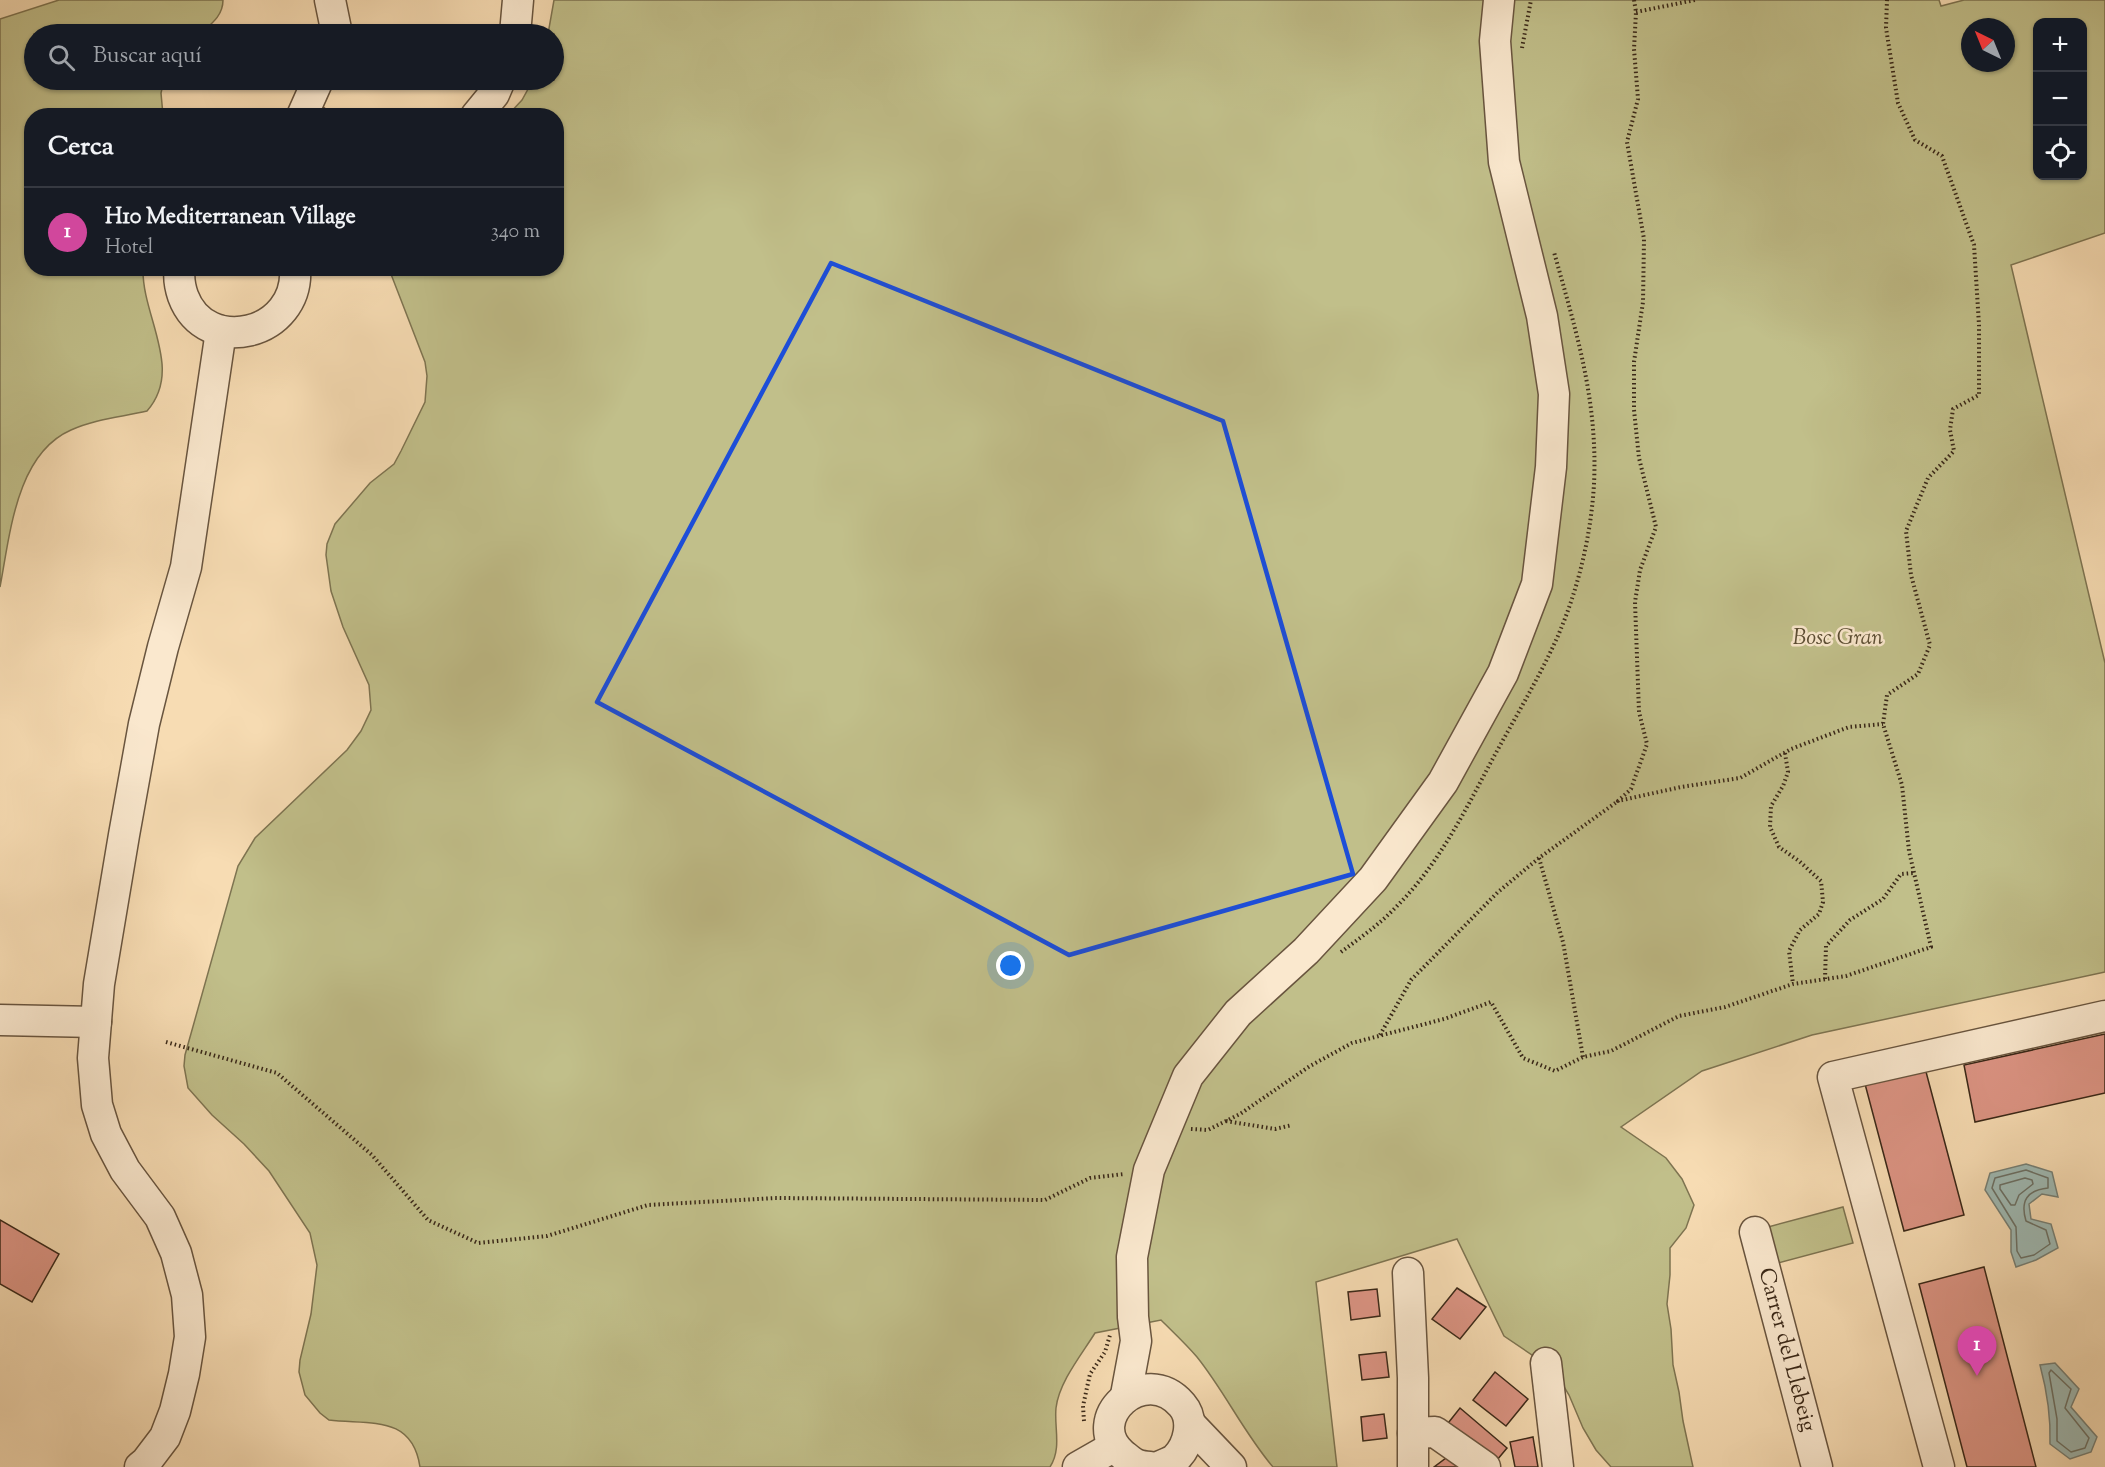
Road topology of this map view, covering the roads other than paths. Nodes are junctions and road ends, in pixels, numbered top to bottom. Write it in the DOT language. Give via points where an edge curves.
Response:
graph roads {
  1 [pos="330,0"];
  2 [pos="519,0"];
  3 [pos="1499,0"];
  4 [pos="335,24"];
  5 [pos="516,24"];
  6 [pos="314,90"];
  7 [pos="496,90"];
  8 [pos="306,108"];
  9 [pos="483,108"];
  10 [pos="180,276"];
  11 [pos="295,276"];
  12 [pos="221,331"];
  13 [pos="2105,1016"];
  14 [pos="0,1020"];
  15 [pos="96,1022"];
  16 [pos="1755,1232"];
  17 [pos="1408,1273"];
  18 [pos="1123,1337"];
  19 [pos="1546,1363"];
  20 [pos="1164,1391"];
  21 [pos="1126,1395"];
  22 [pos="1190,1424"];
  23 [pos="1413,1433"];
  24 [pos="1094,1458"];
  25 [pos="1154,1465"];
  26 [pos="140,1467"];
  27 [pos="1214,1467"];
  28 [pos="1231,1467"];
  29 [pos="1413,1467"];
  30 [pos="1485,1467"];
  31 [pos="1558,1467"];
  32 [pos="1817,1467"];
  33 [pos="1939,1467"];
  1 -- 4 [label="street"];
  2 -- 5 [label="street"];
  3 -- 18 [label="street" via="1495,41 1504,162 1542,316 1554,394 1551,467 1537,584 1503,673 1443,782 1373,879 1306,951 1238,1013 1188,1076 1185,1128 1149,1170 1132,1257 1133,1317"];
  6 -- 8 [label="street"];
  7 -- 9 [label="street"];
  10 -- 12 [label="street" via="186,303 207,325"];
  11 -- 12 [label="street" via="288,302 267,324 252,331"];
  12 -- 15 [label="street" via="186,567 144,724 101,972"];
  13 -- 33 [label="street" via="1833,1077"];
  14 -- 15 [label="street"];
  15 -- 26 [label="street" via="93,1058 97,1105 106,1134 125,1170 160,1217 176,1252 188,1295 190,1337 175,1411 165,1437"];
  16 -- 32 [label="street, Carrer del Llebeig"];
  17 -- 23 [label="street"];
  18 -- 20 [label="street"];
  18 -- 21 [label="street"];
  19 -- 31 [label="street"];
  20 -- 21 [label="street" via="1143,1388"];
  20 -- 22 [label="street" via="1183,1405"];
  21 -- 24 [label="street" via="1113,1411"];
  22 -- 25 [label="street" via="1185,1446"];
  22 -- 28 [label="street"];
  23 -- 29 [label="street"];
  23 -- 30 [label="street" via="1435,1432"];
  24 -- 25 [label="street"];
  25 -- 27 [label="street" via="1203,1462"];
}
